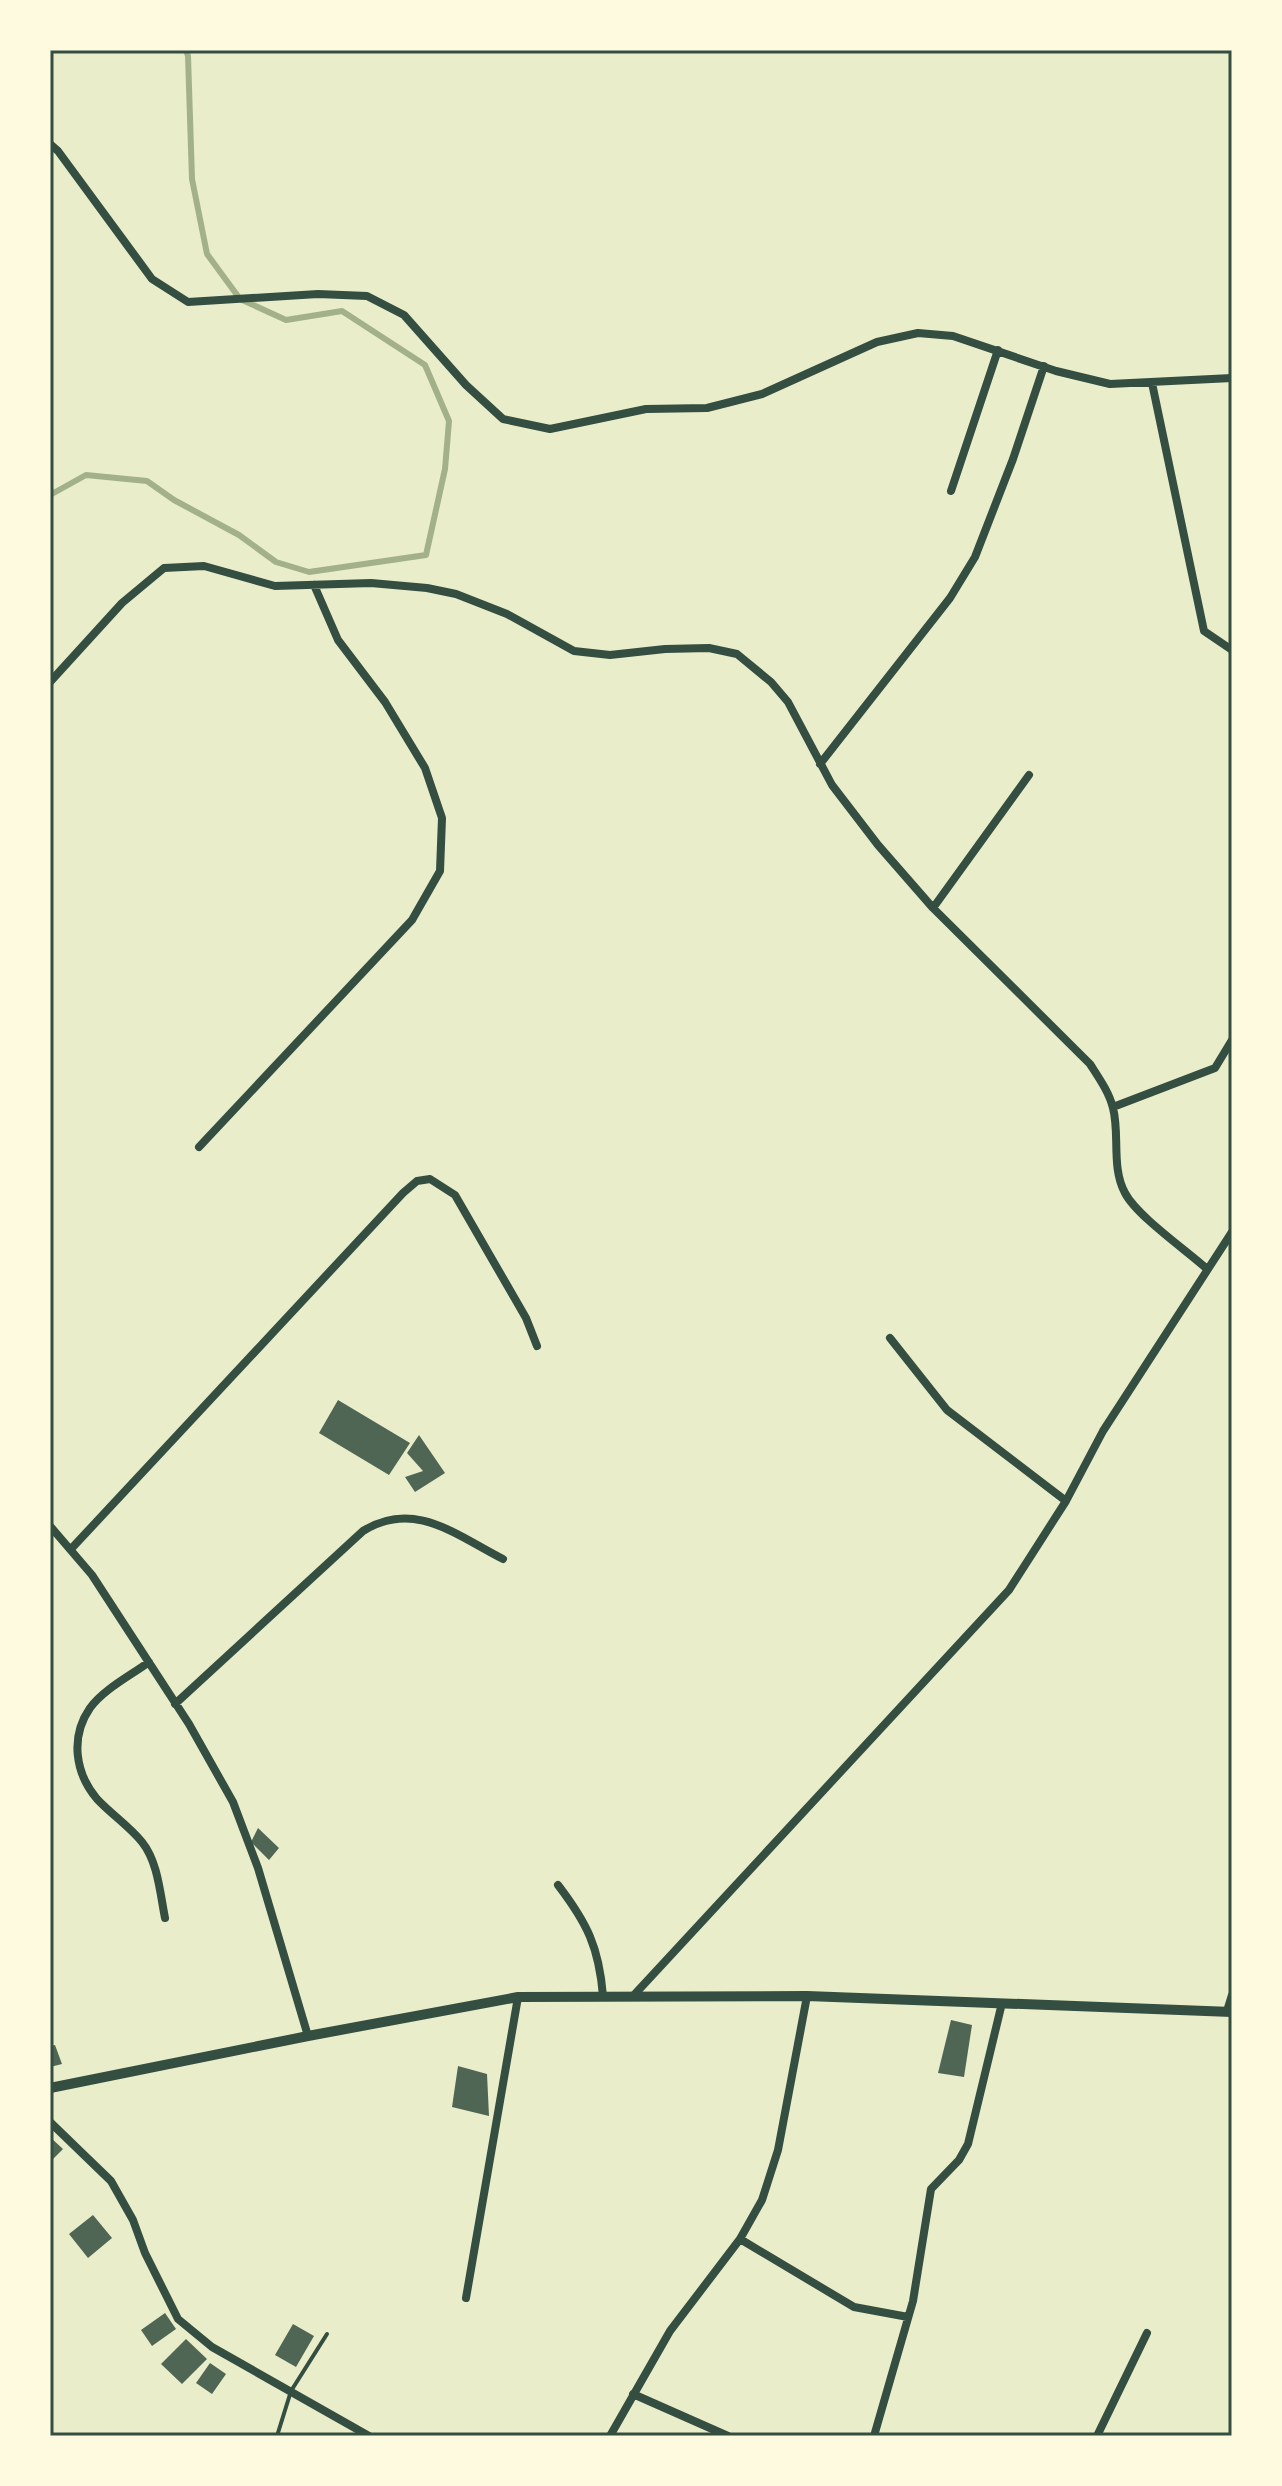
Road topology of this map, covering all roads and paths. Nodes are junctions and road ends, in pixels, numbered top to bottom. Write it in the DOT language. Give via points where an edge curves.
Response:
graph roads {
  1 [pos="50,144"];
  2 [pos="998,350"];
  3 [pos="1044,366"];
  4 [pos="1232,378"];
  5 [pos="1152,383"];
  6 [pos="951,491"];
  7 [pos="314,585"];
  8 [pos="1232,650"];
  9 [pos="50,682"];
  10 [pos="820,764"];
  11 [pos="1029,775"];
  12 [pos="933,908"];
  13 [pos="1232,1040"];
  14 [pos="1113,1107"];
  15 [pos="199,1147"];
  16 [pos="1232,1232"];
  17 [pos="1207,1269"];
  18 [pos="890,1338"];
  19 [pos="537,1346"];
  20 [pos="1066,1501"];
  21 [pos="50,1526"];
  22 [pos="71,1549"];
  23 [pos="503,1559"];
  24 [pos="149,1662"];
  25 [pos="175,1704"];
  26 [pos="558,1885"];
  27 [pos="165,1918"];
  28 [pos="634,1995"];
  29 [pos="1232,1995"];
  30 [pos="603,1996"];
  31 [pos="807,1996"];
  32 [pos="518,1997"];
  33 [pos="1002,2003"];
  34 [pos="1230,2012"];
  35 [pos="308,2036"];
  36 [pos="50,2088"];
  37 [pos="50,2122"];
  38 [pos="740,2239"];
  39 [pos="466,2298"];
  40 [pos="908,2317"];
  41 [pos="1147,2333"];
  42 [pos="327,2334"];
  43 [pos="291,2391"];
  44 [pos="633,2394"];
  45 [pos="277,2436"];
  46 [pos="369,2436"];
  47 [pos="610,2436"];
  48 [pos="728,2436"];
  49 [pos="874,2436"];
  50 [pos="1097,2436"];
  1 -- 2 [label="street" via="152,279 188,302 367,296 404,315 503,419 550,429 646,409 707,408 762,394 877,342 918,333 953,336"];
  2 -- 3 [label="street"];
  2 -- 6 [label="street"];
  3 -- 5 [label="street" via="1110,384"];
  3 -- 10 [label="street" via="975,557 950,598"];
  4 -- 5 [label="street"];
  5 -- 8 [label="street" via="1204,631"];
  7 -- 9 [label="street" via="275,586 204,566 164,568 122,603"];
  7 -- 10 [label="street" via="371,583 456,594 507,614 574,651 610,655 709,648 737,654 788,702"];
  7 -- 15 [label="street" via="338,640 385,702 425,768 442,818 440,871 412,920"];
  10 -- 12 [label="street" via="878,845"];
  11 -- 12 [label="street"];
  12 -- 14 [label="street" via="1090,1064"];
  13 -- 14 [label="street" via="1215,1068"];
  14 -- 17 [label="street" via="1125,1195"];
  16 -- 17 [label="street"];
  17 -- 20 [label="street" via="1103,1431"];
  18 -- 20 [label="street" via="947,1410"];
  19 -- 22 [label="street" via="455,1195 430,1179 417,1181"];
  20 -- 28 [label="street" via="1009,1590"];
  21 -- 22 [label="street"];
  22 -- 24 [label="street"];
  23 -- 25 [label="street" via="417,1518 380,1520"];
  24 -- 25 [label="street"];
  24 -- 27 [label="street" via="92,1706 80,1726 76,1749 95,1797 143,1842 153,1861"];
  25 -- 35 [label="street" via="233,1802"];
  26 -- 30 [label="street" via="592,1938"];
  28 -- 30 [label="street"];
  28 -- 31 [label="street"];
  29 -- 34 [label="street"];
  30 -- 32 [label="street"];
  31 -- 33 [label="street"];
  31 -- 38 [label="street" via="778,2150 762,2200"];
  32 -- 35 [label="street"];
  32 -- 39 [label="street"];
  33 -- 34 [label="street"];
  33 -- 40 [label="street" via="968,2144 931,2189"];
  35 -- 36 [label="street"];
  37 -- 43 [label="street" via="111,2181 178,2319 212,2347"];
  38 -- 40 [label="street" via="854,2307"];
  38 -- 44 [label="street" via="670,2331"];
  40 -- 49 [label="street"];
  41 -- 50 [label="street"];
  42 -- 43 [label="lane"];
  43 -- 45 [label="lane"];
  43 -- 46 [label="street"];
  44 -- 47 [label="street"];
  44 -- 48 [label="street"];
}
